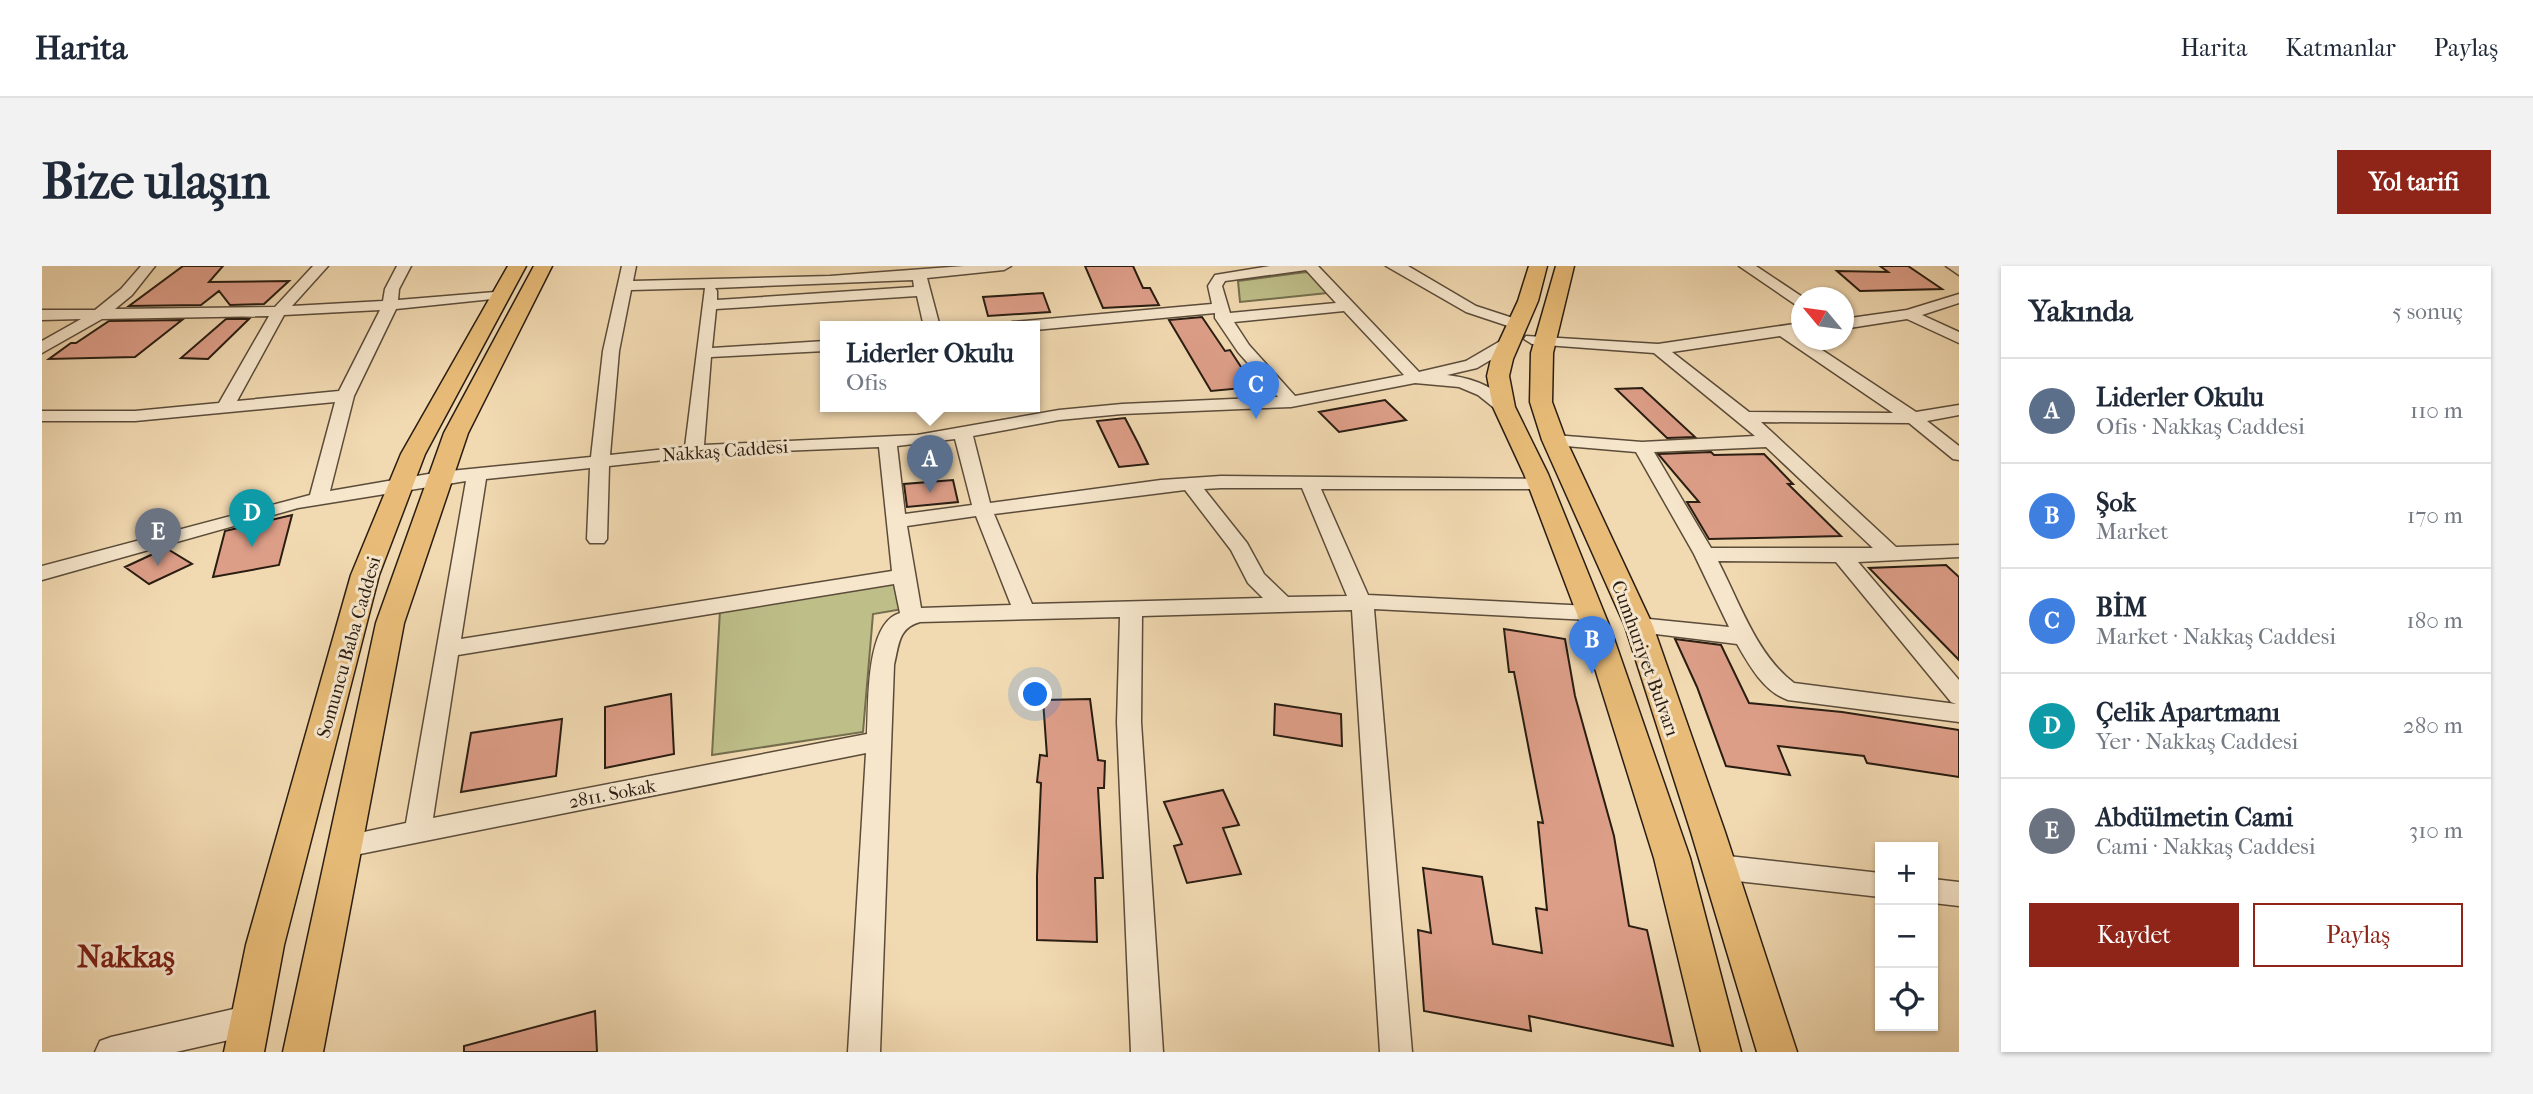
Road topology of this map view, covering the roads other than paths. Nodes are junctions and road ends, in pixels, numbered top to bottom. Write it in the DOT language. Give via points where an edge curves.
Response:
graph roads {
  1 [pos="148,266"];
  2 [pos="321,266"];
  3 [pos="404,266"];
  4 [pos="517,266"];
  5 [pos="543,266"];
  6 [pos="629,266"];
  7 [pos="758,266"];
  8 [pos="1004,266"];
  9 [pos="1209,266"];
  10 [pos="1308,266"];
  11 [pos="1394,266"];
  12 [pos="1538,266"];
  13 [pos="1565,266"];
  14 [pos="1746,266"];
  15 [pos="1953,266"];
  16 [pos="1959,271"];
  17 [pos="920,277"];
  18 [pos="1220,278"];
  19 [pos="758,282"];
  20 [pos="711,284"];
  21 [pos="625,286"];
  22 [pos="502,294"];
  23 [pos="1791,295"];
  24 [pos="1959,298"];
  25 [pos="390,305"];
  26 [pos="709,305"];
  27 [pos="1347,306"];
  28 [pos="279,311"];
  29 [pos="102,313"];
  30 [pos="1222,313"];
  31 [pos="1909,314"];
  32 [pos="42,315"];
  33 [pos="931,321"];
  34 [pos="1854,322"];
  35 [pos="1040,325"];
  36 [pos="1791,329"];
  37 [pos="1782,330"];
  38 [pos="1959,338"];
  39 [pos="1526,340"];
  40 [pos="820,346"];
  41 [pos="42,348"];
  42 [pos="1658,349"];
  43 [pos="704,353"];
  44 [pos="1416,378"];
  45 [pos="1542,392"];
  46 [pos="1502,395"];
  47 [pos="345,396"];
  48 [pos="1291,402"];
  49 [pos="225,408"];
  50 [pos="1959,410"];
  51 [pos="42,416"];
  52 [pos="1745,417"];
  53 [pos="1913,418"];
  54 [pos="963,433"];
  55 [pos="1554,440"];
  56 [pos="1770,441"];
  57 [pos="887,442"];
  58 [pos="1642,447"];
  59 [pos="694,451"];
  60 [pos="1959,455"];
  61 [pos="600,460"];
  62 [pos="477,474"];
  63 [pos="440,478"];
  64 [pos="1309,483"];
  65 [pos="401,484"];
  66 [pos="1190,484"];
  67 [pos="1540,485"];
  68 [pos="318,499"];
  69 [pos="982,508"];
  70 [pos="896,521"];
  71 [pos="597,539"];
  72 [pos="1959,551"];
  73 [pos="1704,554"];
  74 [pos="1891,554"];
  75 [pos="1842,556"];
  76 [pos="42,573"];
  77 [pos="903,576"];
  78 [pos="1361,602"];
  79 [pos="1282,604"];
  80 [pos="1131,608"];
  81 [pos="1024,611"];
  82 [pos="1590,613"];
  83 [pos="912,617"];
  84 [pos="1639,626"];
  85 [pos="1746,637"];
  86 [pos="448,649"];
  87 [pos="1959,696"];
  88 [pos="1959,713"];
  89 [pos="879,741"];
  90 [pos="418,831"];
  91 [pos="345,846"];
  92 [pos="1718,867"];
  93 [pos="1875,884"];
  94 [pos="1938,892"];
  95 [pos="1959,894"];
  96 [pos="251,1020"];
  97 [pos="111,1052"];
  98 [pos="244,1052"];
  99 [pos="303,1052"];
  100 [pos="864,1052"];
  101 [pos="1147,1052"];
  102 [pos="1395,1052"];
  103 [pos="1721,1052"];
  104 [pos="1776,1052"];
  1 -- 29 [label="street" via="135,286"];
  2 -- 28 [label="street"];
  3 -- 25 [label="street" via="392,289"];
  4 -- 22 [label="main road, Somuncu Baba Caddesi"];
  5 -- 63 [label="main road, Somuncu Baba Caddesi" via="456,433"];
  6 -- 21 [label="street"];
  7 -- 19 [label="street"];
  8 -- 17 [label="street"];
  9 -- 18 [label="street"];
  10 -- 18 [label="street"];
  10 -- 27 [label="street"];
  11 -- 39 [label="street" via="1425,279"];
  12 -- 39 [label="main road, Cumhuriyet Bulvarı" via="1528,301"];
  13 -- 39 [label="main road, Cumhuriyet Bulvarı"];
  14 -- 23 [label="street"];
  15 -- 16 [label="street"];
  17 -- 19 [label="street"];
  17 -- 26 [label="street"];
  17 -- 33 [label="street"];
  18 -- 30 [label="street" via="1215,286"];
  19 -- 20 [label="street"];
  20 -- 21 [label="street"];
  20 -- 26 [label="street"];
  21 -- 61 [label="street" via="611,351"];
  22 -- 25 [label="street"];
  22 -- 65 [label="main road, Somuncu Baba Caddesi"];
  24 -- 31 [label="street"];
  25 -- 28 [label="street"];
  25 -- 47 [label="street"];
  26 -- 43 [label="street"];
  27 -- 30 [label="street"];
  27 -- 44 [label="street"];
  28 -- 29 [label="street"];
  28 -- 49 [label="street"];
  29 -- 32 [label="street"];
  29 -- 41 [label="street"];
  30 -- 35 [label="street"];
  30 -- 48 [label="street" via="1237,342"];
  31 -- 34 [label="street"];
  31 -- 38 [label="street"];
  36 -- 37 [label="street"];
  37 -- 42 [label="street"];
  37 -- 53 [label="street"];
  39 -- 42 [label="street"];
  39 -- 44 [label="street" via="1471,365"];
  39 -- 45 [label="main road, Cumhuriyet Bulvarı"];
  39 -- 46 [label="main road, Cumhuriyet Bulvarı" via="1502,359"];
  40 -- 43 [label="street"];
  42 -- 52 [label="street"];
  43 -- 59 [label="street"];
  44 -- 46 [label="street" via="1452,379"];
  44 -- 48 [label="street, Nakkaş Caddesi"];
  45 -- 46 [label="main road" via="1531,398"];
  45 -- 55 [label="main road, Cumhuriyet Bulvarı"];
  46 -- 67 [label="main road, Cumhuriyet Bulvarı"];
  47 -- 49 [label="street"];
  47 -- 68 [label="street"];
  48 -- 54 [label="street, Nakkaş Caddesi" via="1122,409"];
  49 -- 51 [label="street" via="135,416"];
  50 -- 53 [label="street"];
  52 -- 53 [label="street"];
  52 -- 56 [label="street"];
  53 -- 60 [label="street"];
  54 -- 57 [label="street, Nakkaş Caddesi"];
  54 -- 69 [label="street"];
  55 -- 58 [label="street"];
  55 -- 84 [label="main road, Cumhuriyet Bulvarı"];
  56 -- 58 [label="street"];
  56 -- 74 [label="street"];
  57 -- 59 [label="street, Nakkaş Caddesi"];
  57 -- 70 [label="street"];
  58 -- 73 [label="street"];
  59 -- 61 [label="street, Nakkaş Caddesi"];
  61 -- 62 [label="street, Nakkaş Caddesi"];
  61 -- 71 [label="street"];
  62 -- 63 [label="street, Nakkaş Caddesi"];
  62 -- 86 [label="street"];
  63 -- 65 [label="street, Nakkaş Caddesi"];
  63 -- 91 [label="main road, Somuncu Baba Caddesi" via="390,623"];
  64 -- 66 [label="street"];
  64 -- 67 [label="street"];
  64 -- 78 [label="street"];
  65 -- 68 [label="street, Nakkaş Caddesi"];
  65 -- 96 [label="main road, Somuncu Baba Caddesi" via="365,575 265,945"];
  66 -- 69 [label="street"];
  66 -- 79 [label="street" via="1240,548 1255,578"];
  67 -- 82 [label="main road, Cumhuriyet Bulvarı"];
  68 -- 76 [label="street, Nakkaş Caddesi"];
  69 -- 70 [label="street"];
  69 -- 81 [label="street"];
  70 -- 77 [label="street"];
  72 -- 74 [label="street"];
  73 -- 75 [label="street"];
  73 -- 85 [label="street"];
  74 -- 75 [label="street"];
  75 -- 87 [label="street"];
  77 -- 83 [label="street"];
  77 -- 86 [label="street"];
  78 -- 79 [label="street"];
  78 -- 82 [label="street"];
  78 -- 102 [label="street"];
  79 -- 80 [label="street"];
  80 -- 81 [label="street"];
  80 -- 101 [label="street" via="1129,722"];
  81 -- 83 [label="street"];
  82 -- 103 [label="main road, Cumhuriyet Bulvarı" via="1672,858"];
  83 -- 89 [label="street" via="891,630 886,643"];
  84 -- 85 [label="street"];
  84 -- 92 [label="main road, Cumhuriyet Bulvarı"];
  85 -- 88 [label="street" via="1774,683 1788,691"];
  86 -- 90 [label="street"];
  89 -- 90 [label="street, 2811. Sokak"];
  89 -- 100 [label="street"];
  90 -- 91 [label="street, 2811. Sokak"];
  91 -- 99 [label="main road, Somuncu Baba Caddesi"];
  92 -- 93 [label="street"];
  92 -- 104 [label="main road, Cumhuriyet Bulvarı"];
  94 -- 95 [label="street"];
  96 -- 97 [label="street"];
  96 -- 98 [label="main road, Somuncu Baba Caddesi"];
}
